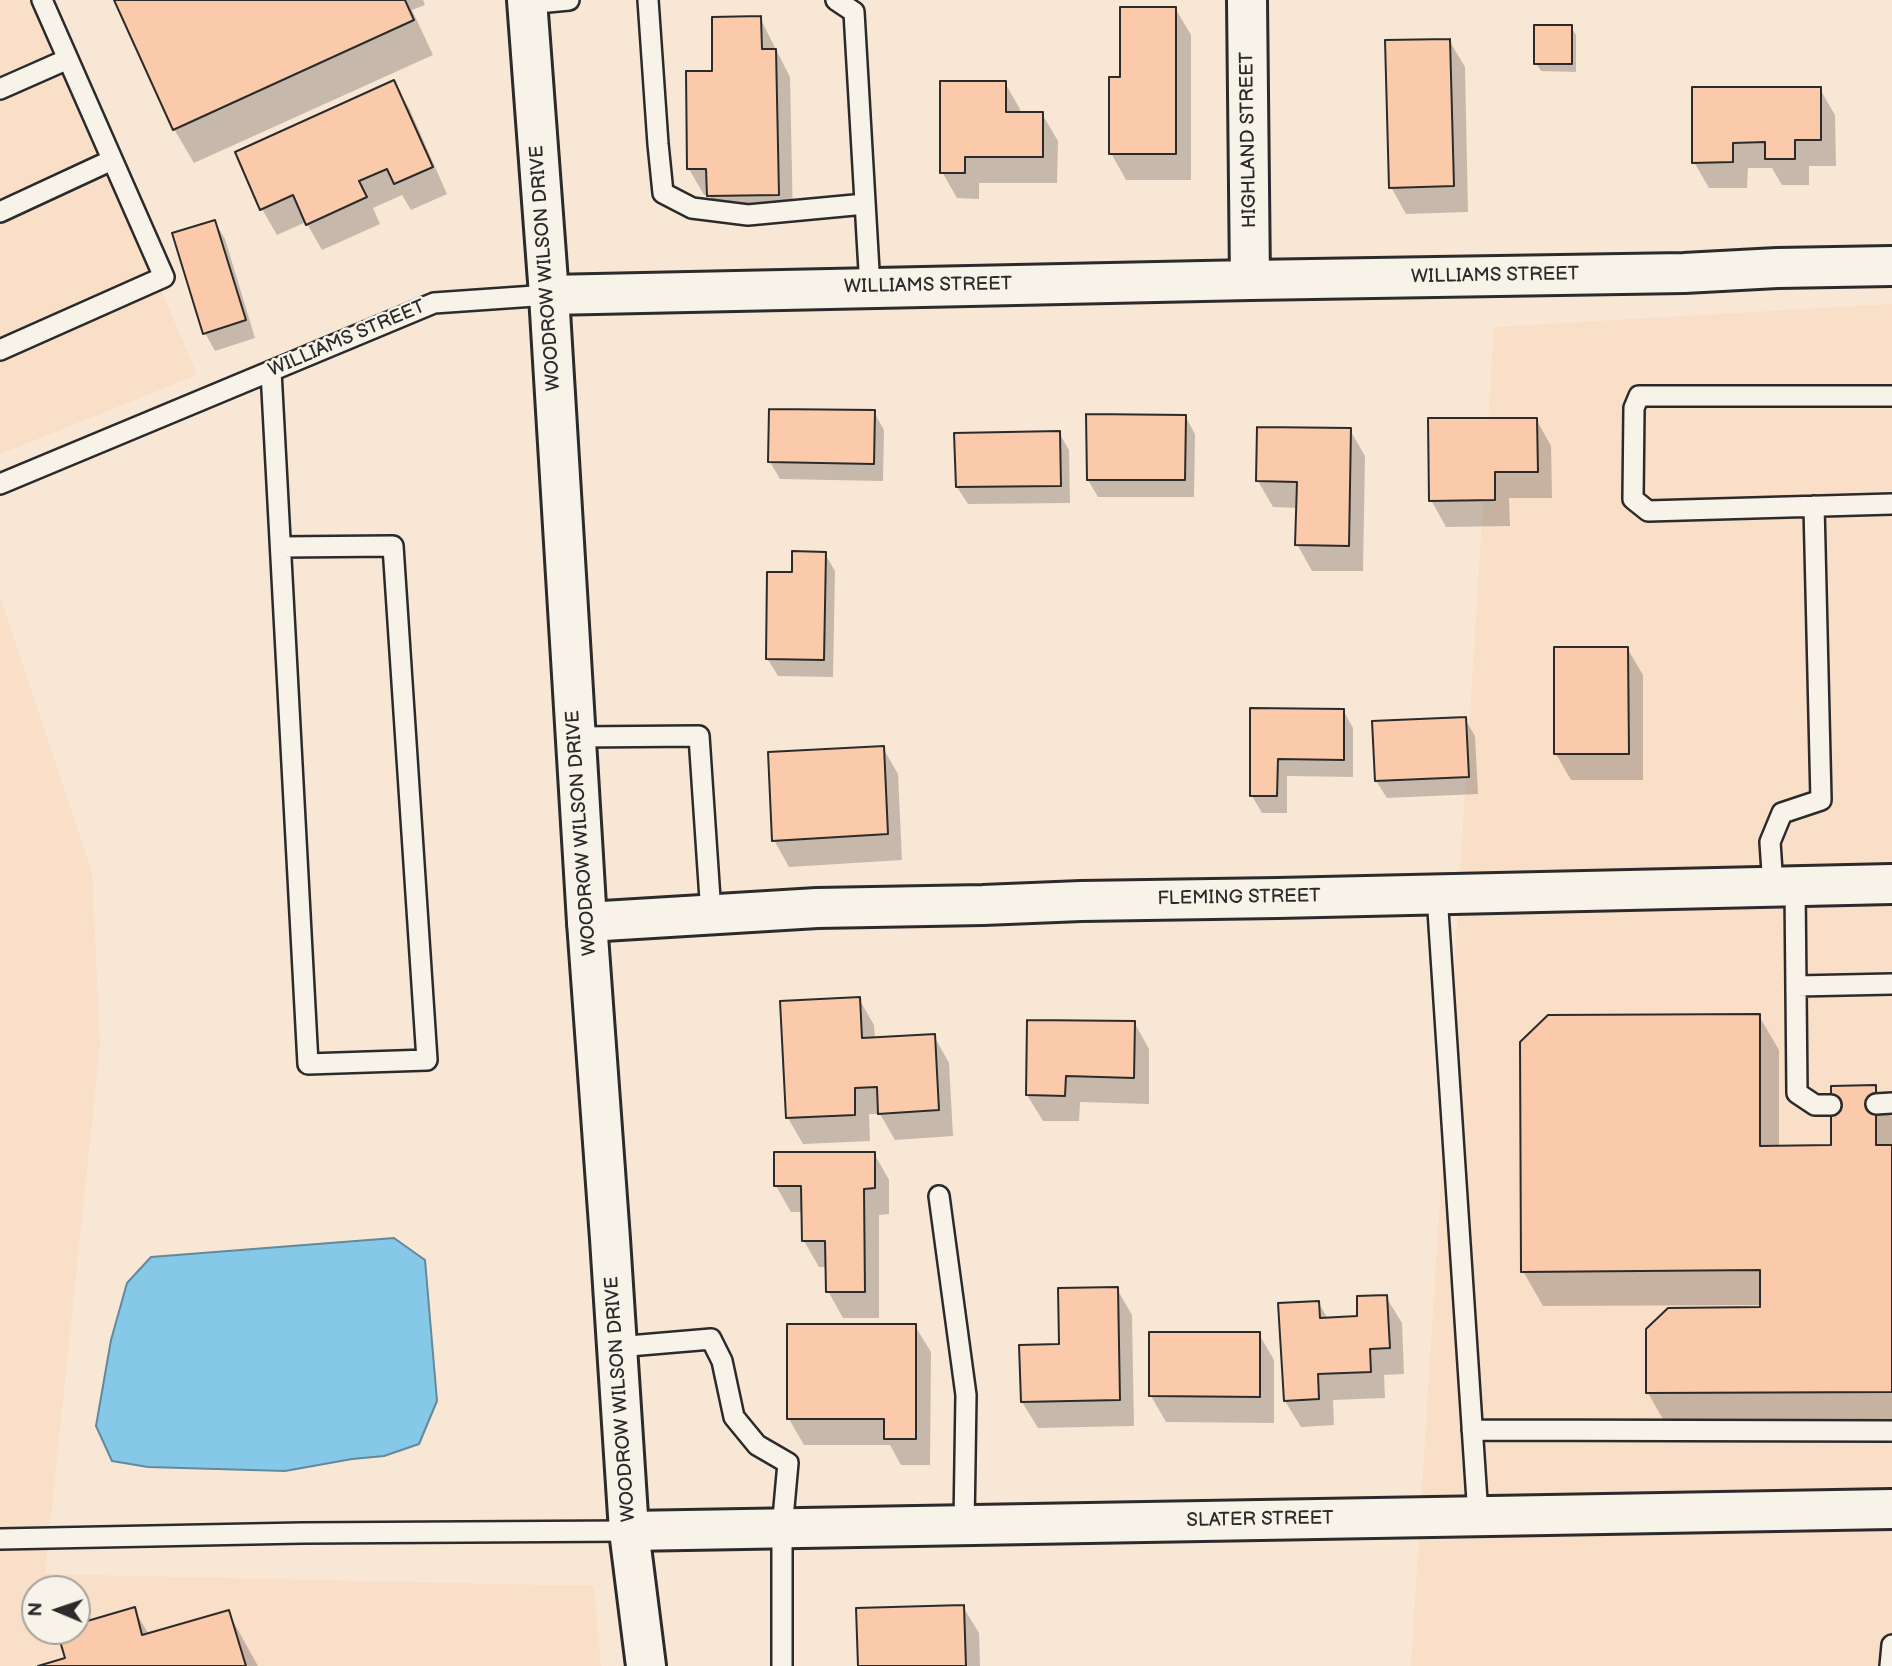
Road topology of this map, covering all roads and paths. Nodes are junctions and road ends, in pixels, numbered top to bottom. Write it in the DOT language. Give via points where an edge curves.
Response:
graph roads {
  1 [pos="42,0"];
  2 [pos="569,0"];
  3 [pos="648,0"];
  4 [pos="836,0"];
  5 [pos="1247,0"];
  6 [pos="527,2"];
  7 [pos="68,59"];
  8 [pos="0,89"];
  9 [pos="112,160"];
  10 [pos="865,204"];
  11 [pos="0,212"];
  12 [pos="1892,266"];
  13 [pos="1250,279"];
  14 [pos="870,288"];
  15 [pos="549,295"];
  16 [pos="0,350"];
  17 [pos="271,371"];
  18 [pos="1892,396"];
  19 [pos="0,484"];
  20 [pos="1892,504"];
  21 [pos="1814,506"];
  22 [pos="281,547"];
  23 [pos="576,737"];
  24 [pos="1892,884"];
  25 [pos="1784,887"];
  26 [pos="1437,895"];
  27 [pos="711,914"];
  28 [pos="587,922"];
  29 [pos="1892,984"];
  30 [pos="1797,986"];
  31 [pos="1831,1105"];
  32 [pos="939,1196"];
  33 [pos="617,1347"];
  34 [pos="1472,1430"];
  35 [pos="1892,1430"];
  36 [pos="1892,1509"];
  37 [pos="1478,1516"];
  38 [pos="964,1525"];
  39 [pos="782,1529"];
  40 [pos="629,1531"];
  41 [pos="6,1539"];
  42 [pos="0,1556"];
  43 [pos="1892,1645"];
  44 [pos="646,1666"];
  45 [pos="782,1666"];
  46 [pos="1890,1666"];
  1 -- 7 [label="lane"];
  2 -- 6 [label="lane"];
  3 -- 10 [label="lane" via="663,193 692,208 748,215"];
  4 -- 10 [label="lane" via="855,12"];
  5 -- 13 [label="street, HIGHLAND STREET"];
  6 -- 15 [label="street, WOODROW WILSON DRIVE"];
  7 -- 8 [label="lane"];
  7 -- 9 [label="lane"];
  9 -- 11 [label="lane"];
  9 -- 16 [label="lane" via="164,277"];
  10 -- 14 [label="lane"];
  12 -- 13 [label="street, WILLIAMS STREET" via="1671,274"];
  13 -- 14 [label="street, WILLIAMS STREET"];
  14 -- 15 [label="street, WILLIAMS STREET"];
  15 -- 17 [label="lane, WILLIAMS STREET" via="433,303"];
  15 -- 23 [label="street, WOODROW WILSON DRIVE"];
  17 -- 19 [label="lane, WILLIAMS STREET"];
  17 -- 22 [label="lane"];
  18 -- 21 [label="lane" via="1639,396 1634,408 1633,499 1648,511"];
  20 -- 21 [label="lane"];
  21 -- 25 [label="lane" via="1821,800 1782,813 1770,842"];
  22 -- 22 [label="lane" via="308,1064 427,1060 393,546"];
  23 -- 27 [label="lane" via="699,736"];
  23 -- 28 [label="street, WOODROW WILSON DRIVE"];
  24 -- 25 [label="street, FLEMING STREET"];
  25 -- 26 [label="street, FLEMING STREET"];
  25 -- 30 [label="lane"];
  26 -- 27 [label="street, FLEMING STREET"];
  26 -- 34 [label="lane"];
  27 -- 28 [label="street, FLEMING STREET"];
  28 -- 33 [label="street, WOODROW WILSON DRIVE"];
  29 -- 30 [label="lane"];
  30 -- 31 [label="lane" via="1797,1093 1815,1105"];
  32 -- 38 [label="lane" via="966,1395"];
  33 -- 39 [label="lane" via="711,1339 722,1361 734,1417 757,1445 788,1463"];
  33 -- 40 [label="street, WOODROW WILSON DRIVE"];
  34 -- 35 [label="lane"];
  34 -- 37 [label="lane"];
  36 -- 37 [label="street, SLATER STREET"];
  37 -- 38 [label="street, SLATER STREET"];
  38 -- 39 [label="street, SLATER STREET"];
  39 -- 40 [label="street, SLATER STREET"];
  39 -- 45 [label="lane"];
  40 -- 41 [label="lane"];
  40 -- 44 [label="street, WOODROW WILSON DRIVE"];
  41 -- 42 [label="lane"];
  43 -- 46 [label="lane"];
}
